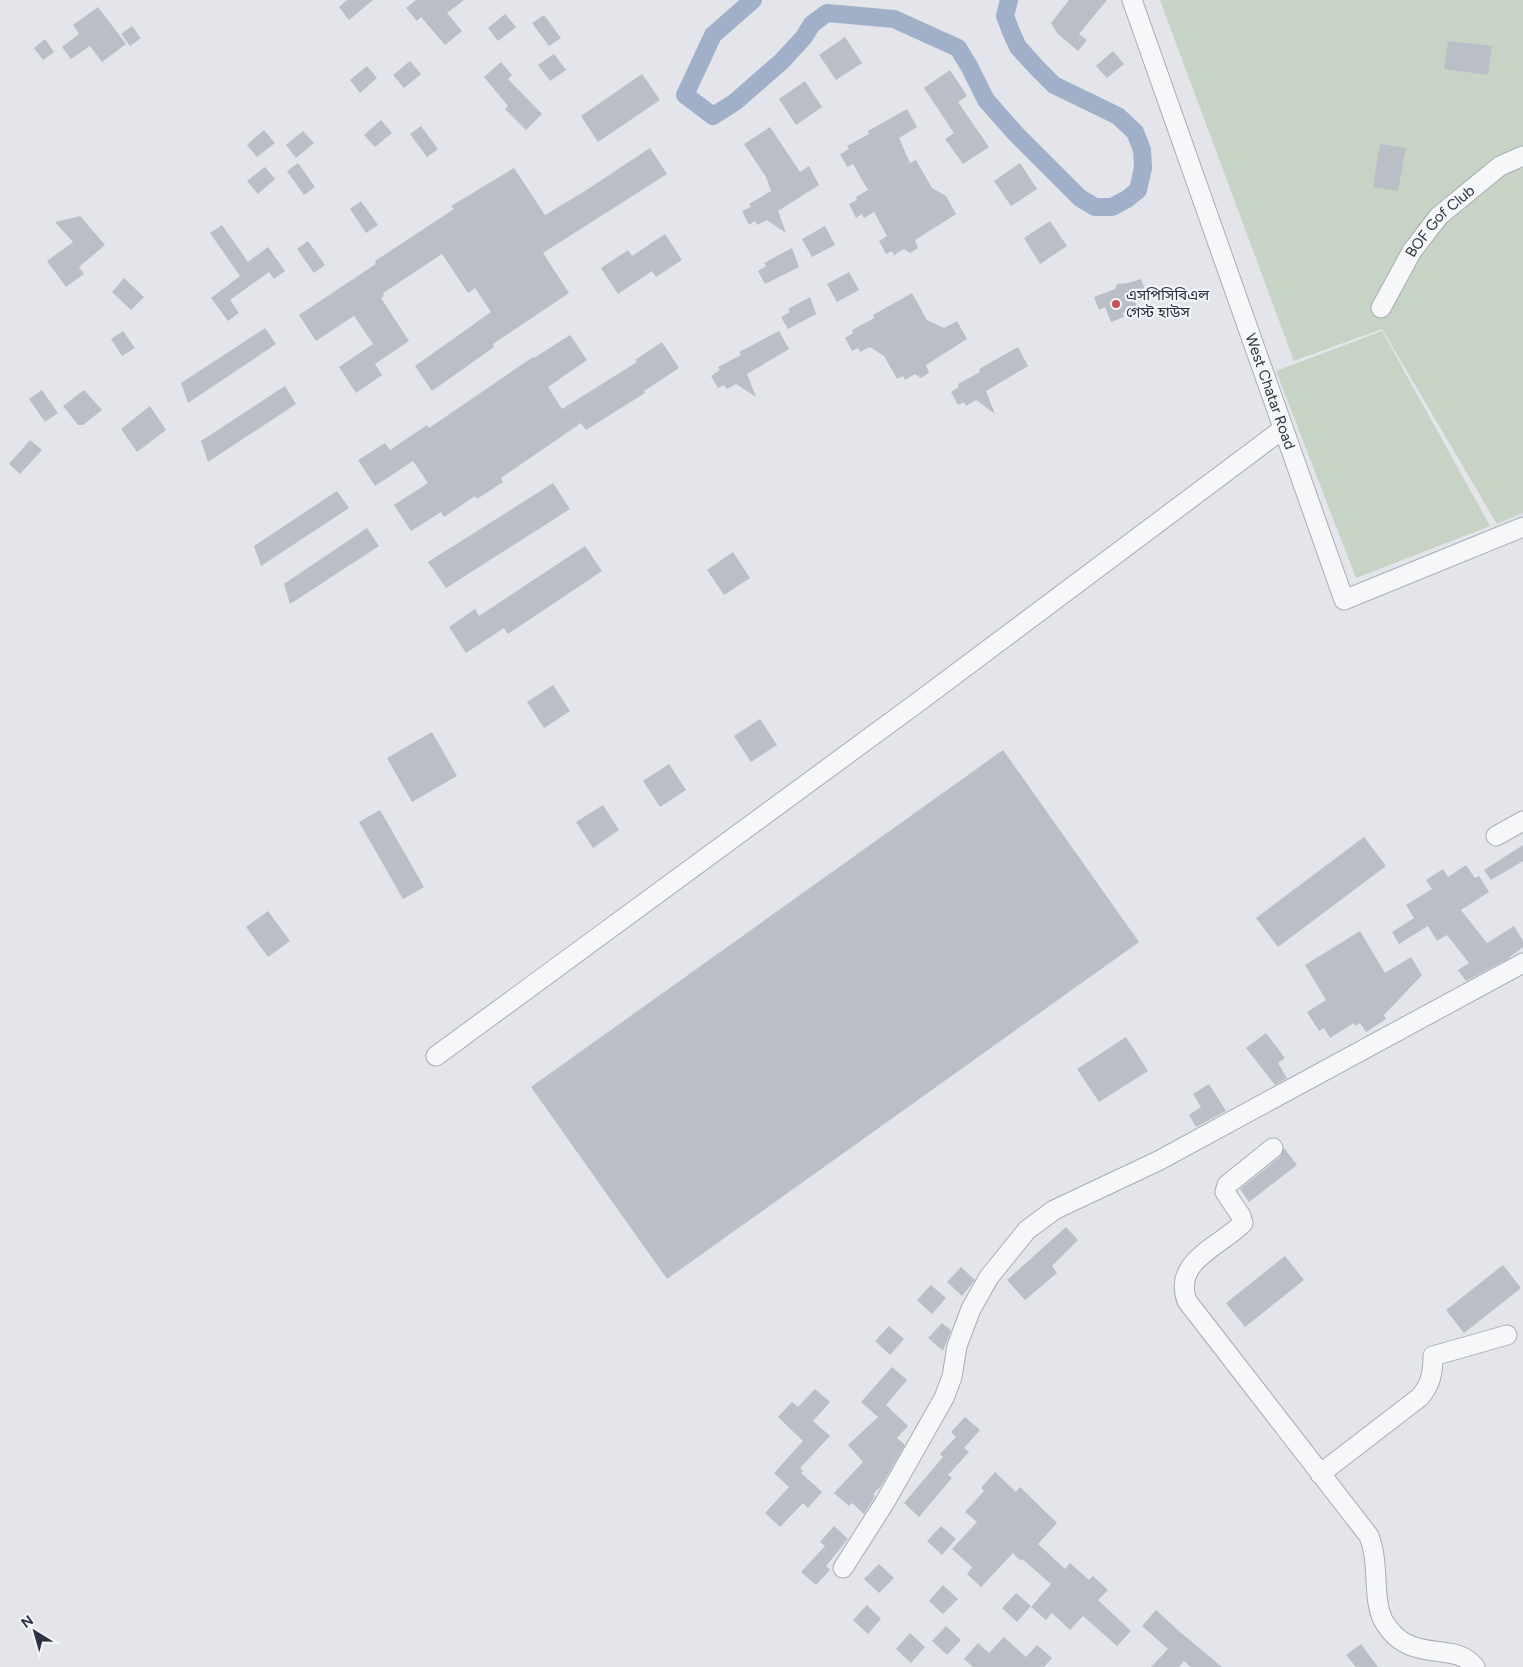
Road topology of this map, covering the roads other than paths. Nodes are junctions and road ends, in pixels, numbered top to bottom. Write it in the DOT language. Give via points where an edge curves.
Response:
graph roads {
  1 [pos="1132,0"];
  2 [pos="1523,156"];
  3 [pos="1381,308"];
  4 [pos="1283,429"];
  5 [pos="1523,528"];
  6 [pos="1523,821"];
  7 [pos="1496,836"];
  8 [pos="1523,963"];
  9 [pos="436,1056"];
  10 [pos="1272,1148"];
  11 [pos="1507,1335"];
  12 [pos="1320,1474"];
  13 [pos="842,1568"];
  14 [pos="1475,1667"];
  1 -- 4 [label="street, West Chatar Road"];
  2 -- 3 [label="street, BOF Gof Club" via="1500,166 1439,216 1412,250"];
  4 -- 5 [label="street, West Chatar Road" via="1344,600"];
  4 -- 9 [label="street"];
  6 -- 7 [label="street"];
  8 -- 13 [label="street" via="1158,1161 1054,1210 1028,1230 989,1277 957,1346 952,1377 944,1398 885,1502"];
  10 -- 12 [label="street" via="1227,1185 1224,1192 1243,1222 1192,1264 1183,1283 1184,1292 1193,1310"];
  11 -- 12 [label="street" via="1433,1356 1428,1389"];
  12 -- 14 [label="street" via="1369,1536 1377,1565 1382,1618 1390,1631 1402,1644 1416,1650 1458,1657 1470,1661"];
}
